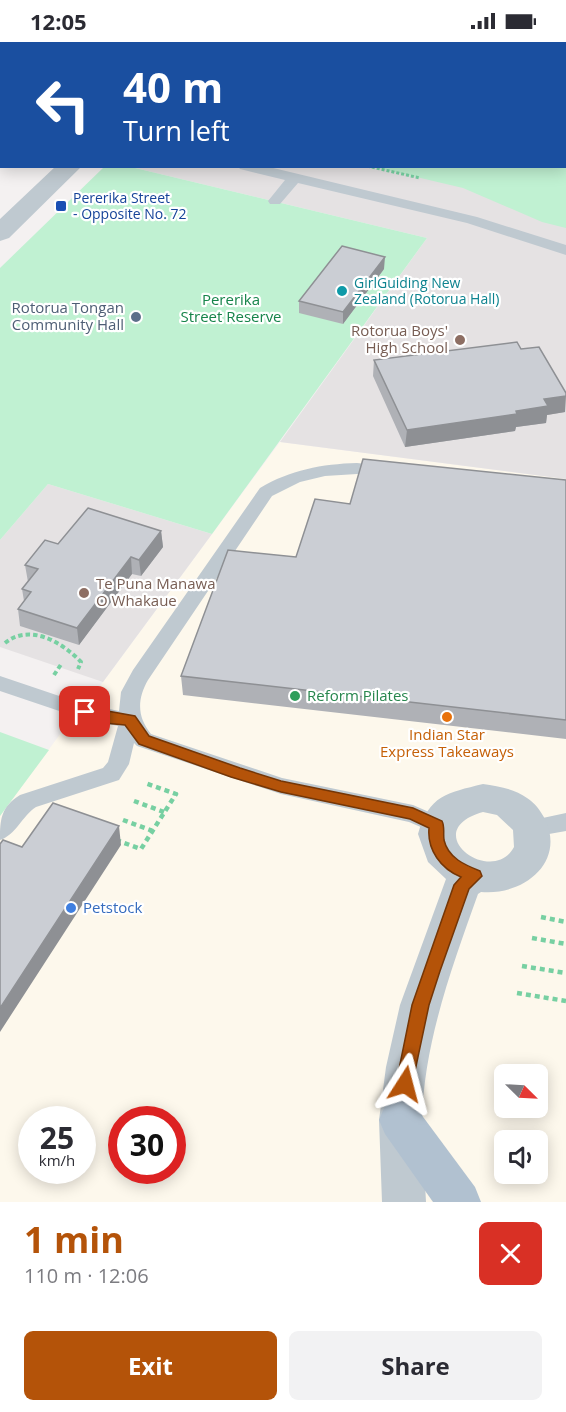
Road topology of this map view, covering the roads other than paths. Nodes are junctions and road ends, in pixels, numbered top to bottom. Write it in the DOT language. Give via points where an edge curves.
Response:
graph roads {
  1 [pos="68,168"];
  2 [pos="253,168"];
  3 [pos="294,178"];
  4 [pos="275,201"];
  5 [pos="0,233"];
  6 [pos="566,250"];
  7 [pos="408,473"];
  8 [pos="0,683"];
  9 [pos="130,720"];
  10 [pos="437,825"];
  11 [pos="549,825"];
  12 [pos="0,831"];
  13 [pos="474,876"];
  14 [pos="400,1120"];
  15 [pos="404,1202"];
  16 [pos="459,1202"];
  1 -- 5 [label="street"];
  2 -- 3 [label="lane"];
  3 -- 4 [label="lane"];
  3 -- 6 [label="lane" via="472,220"];
  7 -- 9 [label="lane" via="363,468 318,472 289,479 266,492 133,686 129,697"];
  8 -- 9 [label="lane" via="95,715"];
  9 -- 10 [label="lane" via="144,740 281,786 413,814"];
  9 -- 12 [label="lane" via="117,771 28,801"];
  10 -- 11 [label="street" via="454,805 483,798 513,807 524,816"];
  10 -- 13 [label="street" via="436,837 443,855 459,870"];
  11 -- 13 [label="street" via="534,842 531,855 522,866 500,876"];
  13 -- 14 [label="street" via="462,885 420,1005"];
  14 -- 15 [label="street"];
  14 -- 16 [label="main road"];
}
